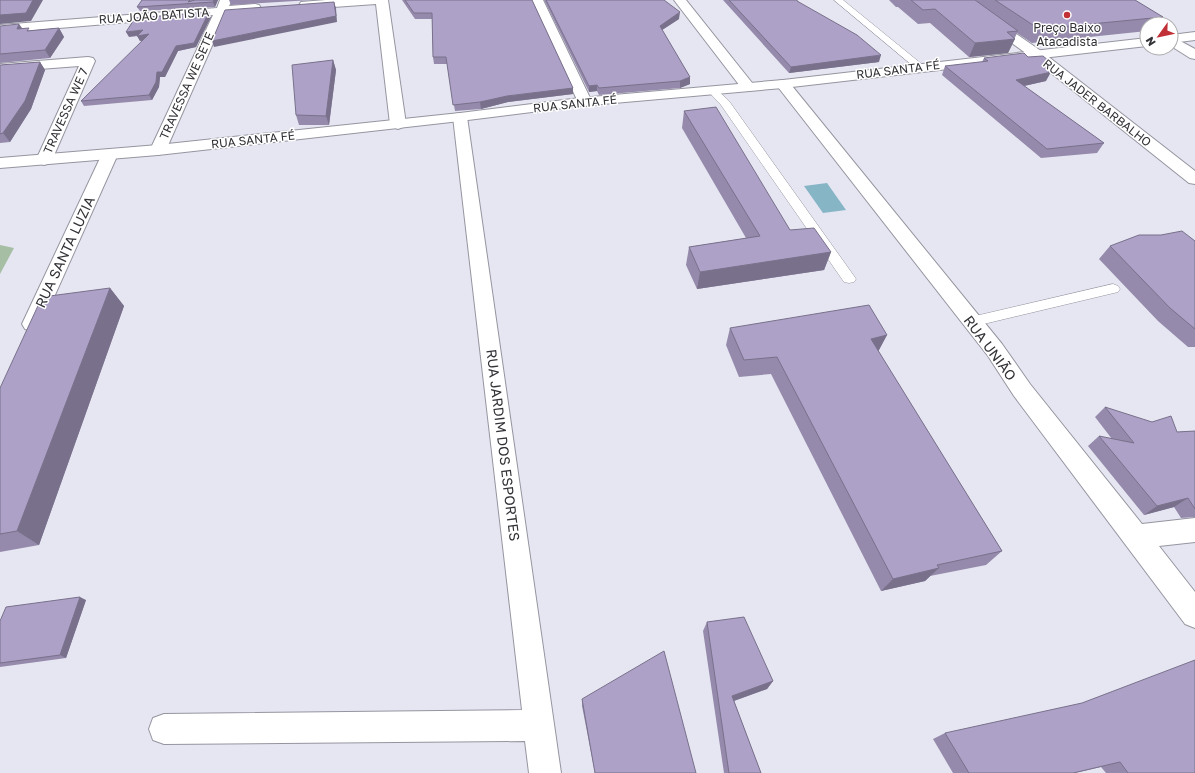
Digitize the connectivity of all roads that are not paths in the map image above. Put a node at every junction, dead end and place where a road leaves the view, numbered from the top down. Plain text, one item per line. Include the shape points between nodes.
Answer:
1 (381, 0) edge
2 (537, 0) edge
3 (680, 0) edge
4 (838, 0) edge
5 (959, 0) edge
6 (224, 5) edge
7 (292, 6) edge
8 (268, 7) edge
9 (0, 29) edge
10 (1195, 36) edge
11 (1179, 39) edge
12 (1139, 43) edge
13 (1179, 45) edge
14 (1036, 54) junction
15 (1195, 55) edge
16 (0, 68) edge
17 (921, 68) junction
18 (783, 84) junction
19 (748, 87) junction
20 (712, 90) junction
21 (586, 102) junction
22 (460, 117) junction
23 (398, 124) junction
24 (158, 150) junction
25 (110, 154) junction
26 (44, 160) junction
27 (1, 162) edge
28 (1195, 179) edge
29 (849, 279) dead end
30 (1113, 288) dead end
31 (971, 322) junction
32 (23, 343) edge
33 (1195, 530) edge
34 (1137, 537) junction
35 (1195, 614) edge
36 (539, 725) junction
37 (164, 729) dead end
38 (545, 773) edge

1 - 7 street
1 - 23 street
2 - 21 street
3 - 19 street
4 - 17 lane
5 - 14 street, RUA JADER BARBALHO
6 - 8 street, RUA JOÃO BATISTA
6 - 9 street, RUA JOÃO BATISTA
6 - 24 street, TRAVESSA WE SETE
10 - 11 street
12 - 14 street, RUA SANTA FÉ
13 - 15 street
14 - 17 street, RUA SANTA FÉ
14 - 28 street, RUA JADER BARBALHO
16 - 26 street, TRAVESSA WE 7 via 88,62
17 - 18 street, RUA SANTA FÉ
18 - 19 street, RUA SANTA FÉ
18 - 31 street, RUA UNIÃO
19 - 20 street, RUA SANTA FÉ
20 - 21 street, RUA SANTA FÉ
20 - 29 lane via 725,103
21 - 22 street, RUA SANTA FÉ
22 - 23 street, RUA SANTA FÉ
22 - 36 street, RUA JARDIM DOS ESPORTES
23 - 24 street, RUA SANTA FÉ
24 - 25 street, RUA SANTA FÉ
25 - 26 street, RUA SANTA FÉ
25 - 32 street, RUA SANTA LUZIA
26 - 27 street, RUA SANTA FÉ
30 - 31 lane
31 - 34 street, RUA UNIÃO
33 - 34 street
34 - 35 street, RUA UNIÃO
36 - 37 street
36 - 38 street, RUA JARDIM DOS ESPORTES

